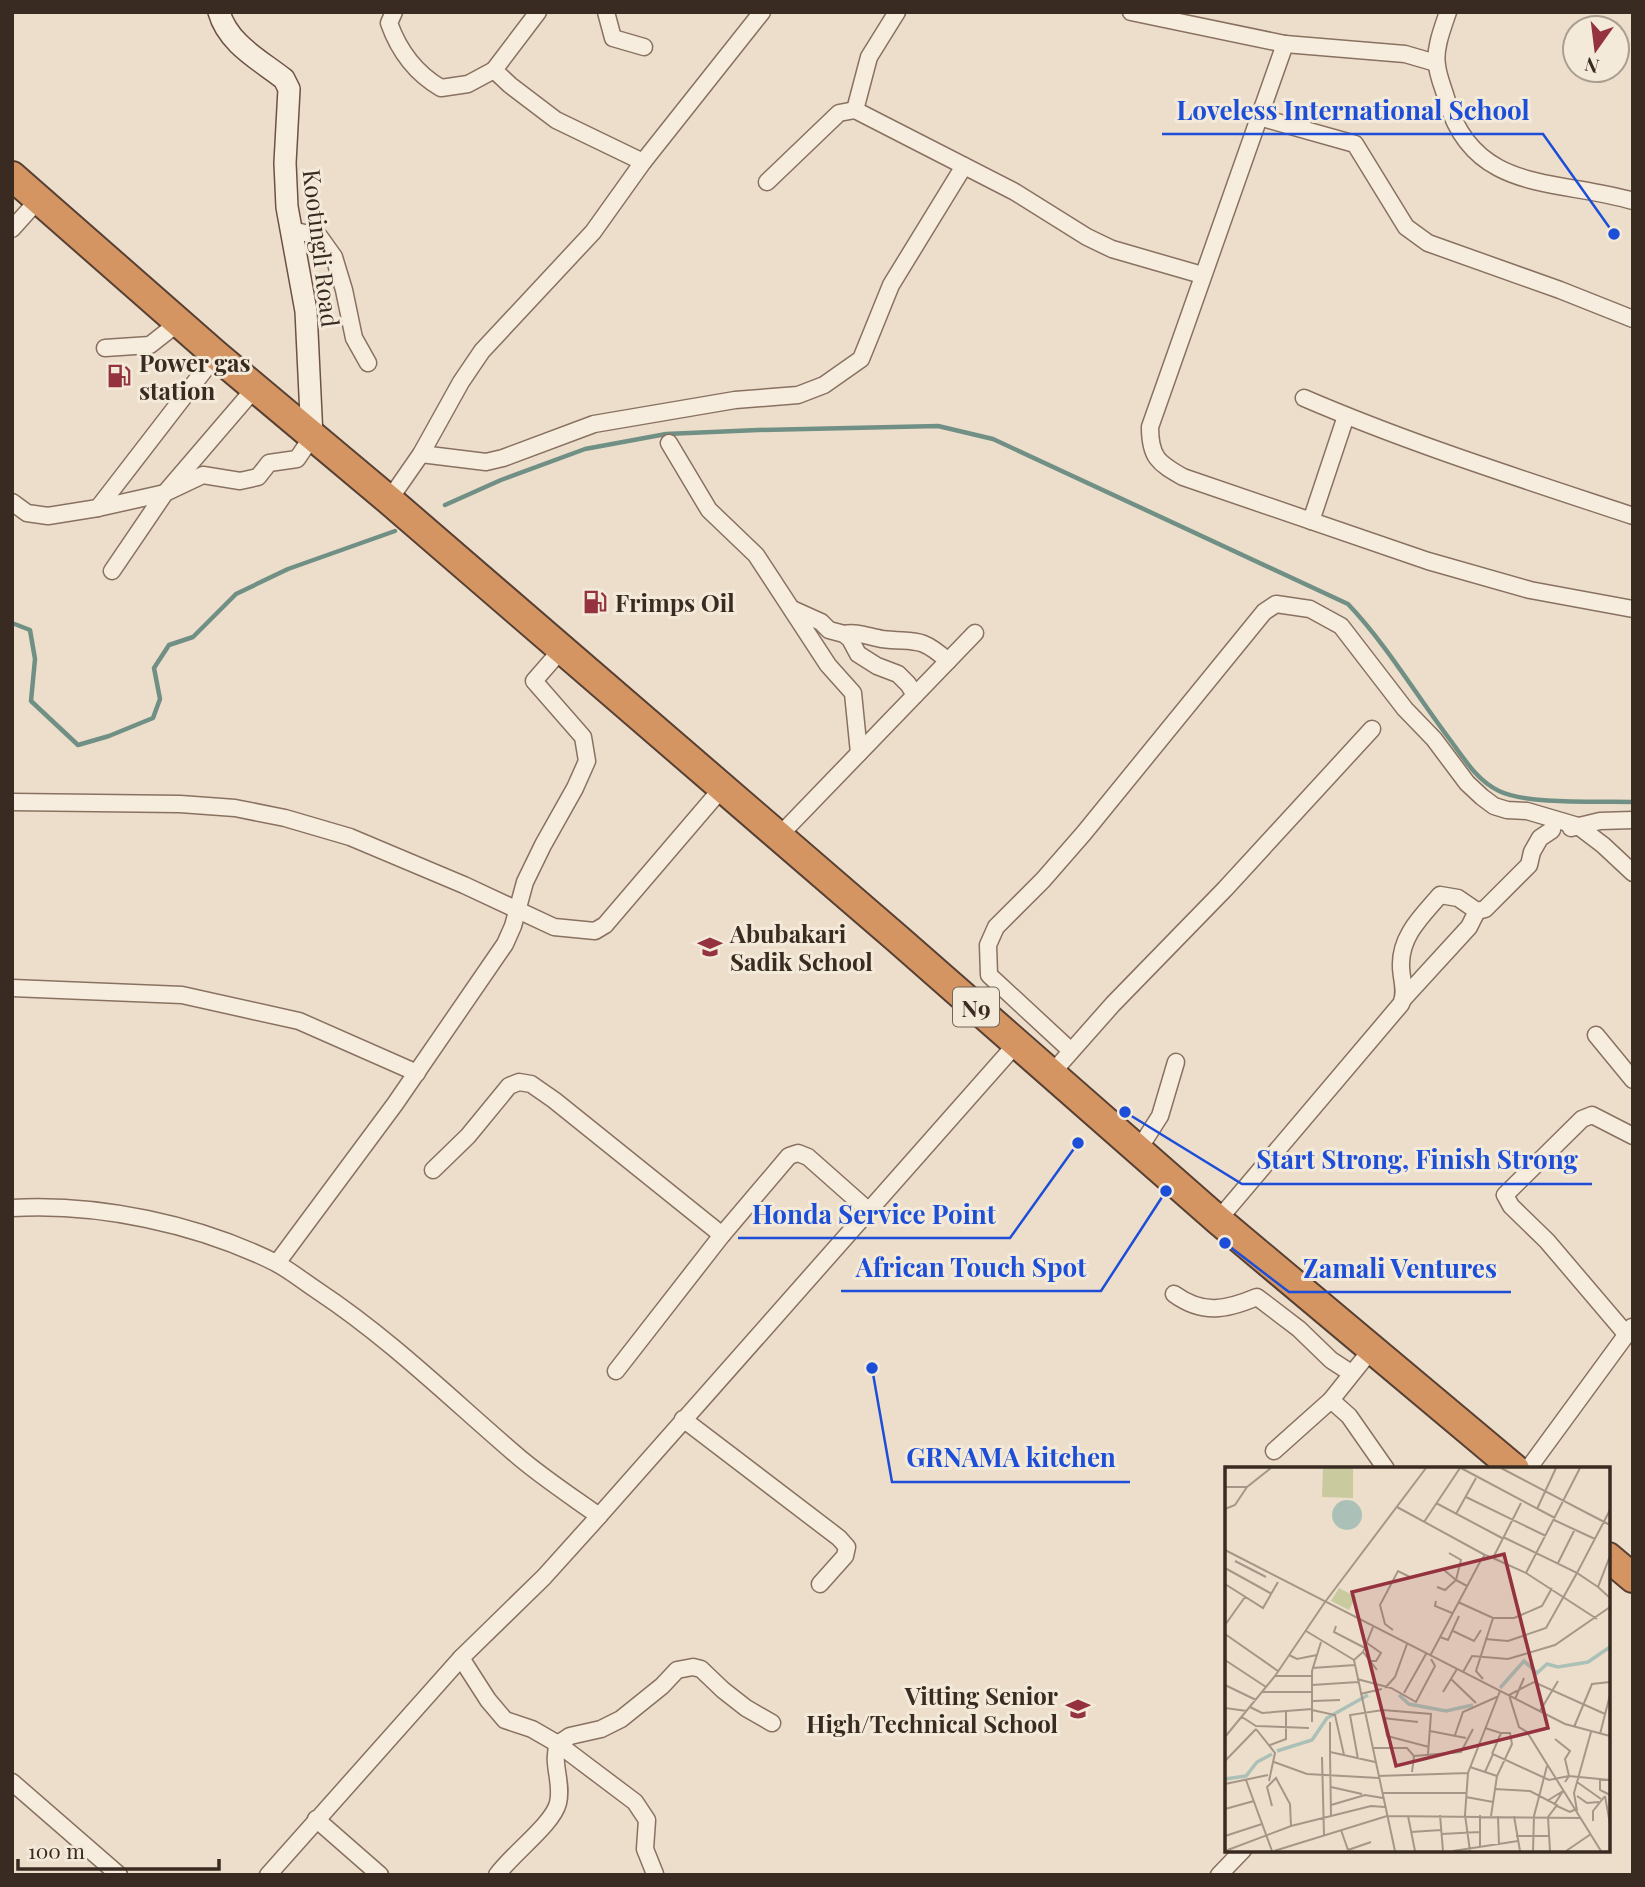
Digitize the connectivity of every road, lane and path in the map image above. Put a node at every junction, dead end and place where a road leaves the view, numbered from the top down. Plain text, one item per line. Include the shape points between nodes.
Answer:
1 (219, 12) edge
2 (394, 12) edge
3 (538, 12) edge
4 (606, 12) edge
5 (762, 12) edge
6 (897, 12) edge
7 (1131, 12) edge
8 (1448, 12) edge
9 (1285, 44) junction
10 (644, 47) dead end
11 (1436, 63) junction
12 (495, 70) junction
13 (855, 110) junction
14 (1259, 117) junction
15 (643, 162) junction
16 (964, 166) junction
17 (12, 176) edge
18 (766, 181) dead end
19 (39, 199) junction
20 (1633, 201) edge
21 (12, 229) edge
22 (291, 230) junction
23 (1202, 275) junction
24 (1633, 319) edge
25 (178, 323) junction
26 (105, 348) dead end
27 (216, 355) junction
28 (368, 363) dead end
29 (255, 388) junction
30 (1304, 398) dead end
31 (1346, 416) junction
32 (312, 437) junction
33 (669, 443) dead end
34 (421, 454) junction
35 (164, 493) junction
36 (12, 502) edge
37 (397, 507) junction
38 (99, 508) junction
39 (1633, 516) edge
40 (1311, 521) junction
41 (113, 571) dead end
42 (792, 609) junction
43 (1633, 609) edge
44 (975, 633) dead end
45 (844, 634) junction
46 (561, 650) junction
47 (948, 661) junction
48 (915, 695) junction
49 (1372, 729) dead end
50 (859, 753) junction
51 (723, 788) junction
52 (12, 802) edge
53 (1527, 811) junction
54 (1633, 820) edge
55 (1578, 826) junction
56 (1552, 830) junction
57 (779, 836) junction
58 (1631, 869) edge
59 (516, 909) junction
60 (1477, 911) junction
61 (12, 988) edge
62 (1404, 998) junction
63 (1596, 1035) dead end
64 (1017, 1043) junction
65 (1070, 1051) junction
66 (1176, 1062) dead end
67 (417, 1073) junction
68 (1052, 1073) junction
69 (1633, 1080) edge
70 (1633, 1136) edge
71 (1139, 1149) junction
72 (433, 1170) dead end
73 (12, 1208) edge
74 (869, 1211) junction
75 (1218, 1220) junction
76 (722, 1235) junction
77 (276, 1263) junction
78 (1174, 1294) dead end
79 (1630, 1331) edge
80 (1371, 1350) junction
81 (616, 1371) dead end
82 (1351, 1373) junction
83 (1331, 1400) junction
84 (683, 1419) junction
85 (1274, 1451) dead end
86 (1385, 1467) edge
87 (1513, 1467) edge
88 (1529, 1467) edge
89 (599, 1516) junction
90 (1610, 1538) edge
91 (1633, 1555) edge
92 (1610, 1559) edge
93 (1633, 1578) edge
94 (820, 1584) dead end
95 (461, 1658) junction
96 (772, 1723) dead end
97 (558, 1744) junction
98 (12, 1782) edge
99 (316, 1819) junction
100 (1241, 1852) edge
101 (655, 1874) edge
102 (119, 1875) edge
103 (268, 1875) edge
104 (380, 1875) edge
105 (498, 1875) edge
106 (1219, 1875) edge

1 - 22 street, Kootingli Road via 234,40 284,79 289,89 285,163
2 - 12 street via 389,23 397,46 423,77 441,89 468,84
3 - 12 street
4 - 10 street via 613,38
5 - 15 street
6 - 13 street via 869,57
7 - 9 street
8 - 11 street
9 - 11 street via 1405,54
9 - 14 street
11 - 20 street via 1450,112 1465,140 1485,161 1511,175
12 - 15 street via 555,120
13 - 16 street
13 - 18 street via 839,113
14 - 23 street
14 - 24 street via 1355,144 1406,227 1428,243
15 - 34 street via 580,248 482,351
16 - 23 street via 1112,249
16 - 34 street via 891,285 861,359 824,385 798,395 735,400 594,424 486,461
17 - 19 highway, N9
19 - 21 street
19 - 25 highway, N9
22 - 28 street via 318,236 334,257 354,338
22 - 32 street, Kootingli Road via 306,311
23 - 40 street via 1150,428 1150,447 1161,465 1183,477
25 - 26 street via 150,345
25 - 27 highway, N9
27 - 29 highway, N9
27 - 38 street
29 - 32 highway, N9
29 - 35 street
30 - 31 street
31 - 39 street
31 - 40 street
32 - 35 street via 297,459 270,463 258,477 240,481 203,475
32 - 37 highway, N9
33 - 42 street via 709,510 756,555
34 - 37 street
35 - 38 street
35 - 41 street
36 - 38 street via 27,513 48,516
37 - 46 highway, N9
40 - 43 street via 1530,590
42 - 45 street
42 - 50 street via 853,694
44 - 47 street
45 - 47 street via 913,639 934,648
45 - 48 street via 858,654 898,674
46 - 51 highway, N9
46 - 59 street via 534,681 583,737 587,761 542,845
47 - 48 street
48 - 50 street
49 - 65 street
50 - 57 street
51 - 57 highway, N9
51 - 59 street via 595,931 554,926
52 - 59 street via 180,804 285,818 350,837
53 - 55 street
53 - 56 street via 1541,827
53 - 65 street via 1494,806 1467,783 1341,626 1310,609 1276,604 1264,612 1084,833 996,927 988,945 989,975
54 - 55 street
55 - 56 street
55 - 58 street
56 - 60 street via 1540,838 1528,865 1485,909
57 - 64 highway, N9
59 - 67 street via 505,944
60 - 62 street via 1469,927
60 - 62 street via 1458,898 1440,895 1412,928 1401,953
61 - 67 street via 182,995 299,1021
62 - 75 street
63 - 69 street
64 - 68 highway, N9
64 - 74 street
65 - 68 street
66 - 71 street via 1160,1116
67 - 77 street
68 - 71 highway, N9
70 - 79 street via 1592,1115 1582,1119 1505,1195
71 - 75 highway, N9
72 - 76 street via 509,1086 531,1084
73 - 77 street via 63,1206 109,1212 202,1234
74 - 76 street via 798,1153 789,1156
74 - 84 street
75 - 80 highway, N9
76 - 81 street
77 - 89 street via 395,1348 517,1456
78 - 82 street via 1204,1308 1236,1306 1257,1297
79 - 88 street
80 - 82 street
80 - 87 highway, N9
82 - 83 street
83 - 85 street
83 - 86 street via 1356,1424
84 - 89 street
84 - 94 street via 847,1547 845,1556
89 - 95 street
90 - 91 highway
92 - 93 highway
95 - 97 street via 505,1720
95 - 99 street
96 - 97 street via 693,1667 677,1670 621,1718
97 - 101 street via 635,1802 647,1820 645,1849
97 - 105 street via 554,1756 560,1782 554,1816
98 - 102 street
99 - 103 street
99 - 104 street
100 - 106 street

